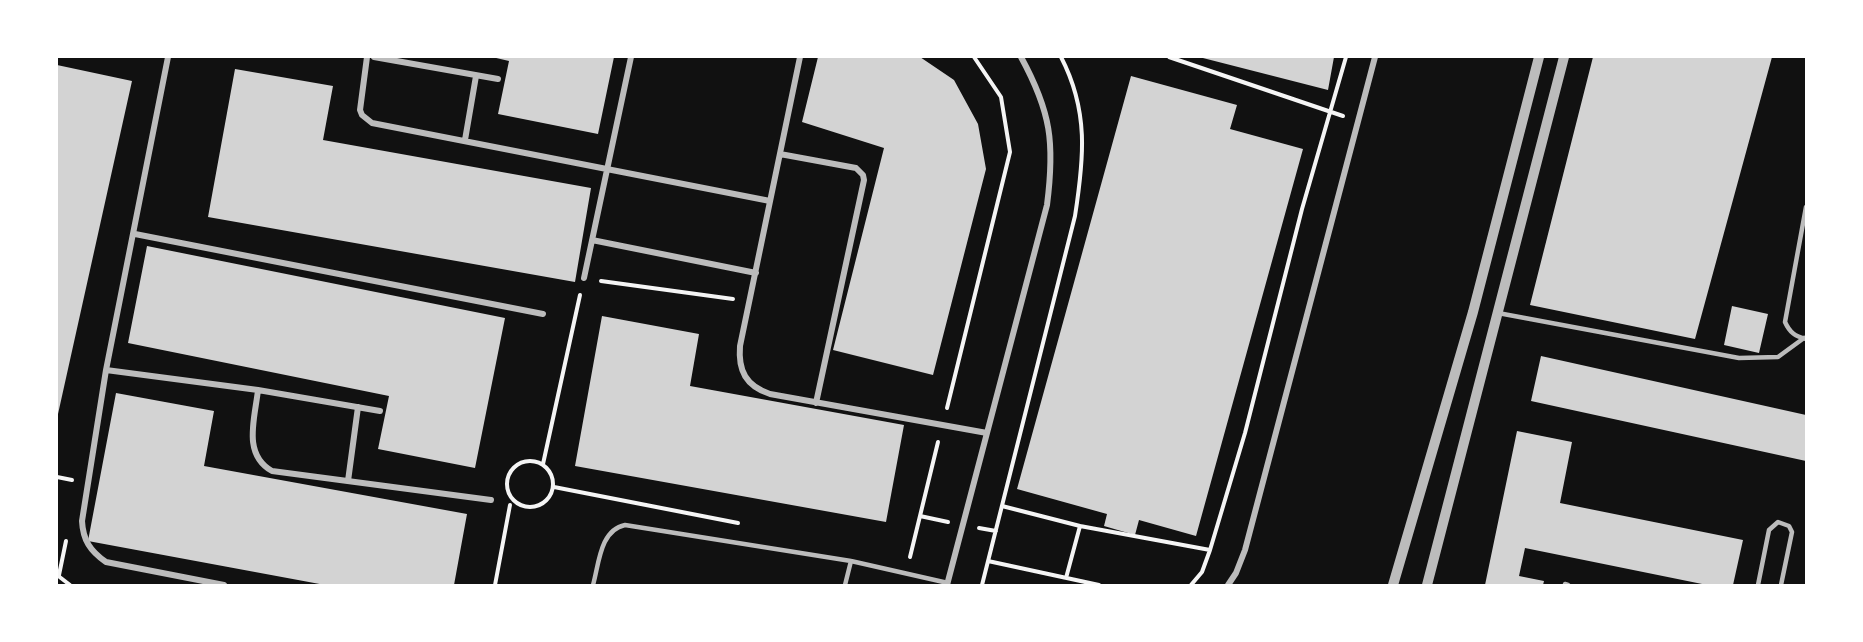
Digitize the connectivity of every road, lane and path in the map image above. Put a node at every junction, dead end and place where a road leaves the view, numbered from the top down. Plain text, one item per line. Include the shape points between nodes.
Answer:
1 (168, 57) edge
2 (367, 57) edge
3 (374, 57) edge
4 (631, 57) edge
5 (800, 57) edge
6 (974, 57) edge
7 (1021, 57) edge
8 (1061, 57) edge
9 (1169, 57) edge
10 (1346, 57) edge
11 (1375, 57) edge
12 (1539, 57) edge
13 (1564, 58) edge
14 (476, 76) junction
15 (498, 79) dead end
16 (1330, 112) junction
17 (1358, 121) junction
18 (465, 140) junction
19 (780, 154) junction
20 (607, 168) junction
21 (770, 201) junction
22 (1806, 207) edge
23 (135, 234) junction
24 (592, 240) junction
25 (756, 273) junction
26 (584, 278) junction
27 (750, 302) junction
28 (1498, 313) junction
29 (543, 314) dead end
30 (1805, 339) edge
31 (106, 370) junction
32 (258, 390) junction
33 (816, 403) junction
34 (358, 407) junction
35 (381, 411) dead end
36 (942, 426) junction
37 (987, 433) junction
38 (543, 464) junction
39 (57, 477) edge
40 (348, 481) junction
41 (78, 482) dead end
42 (554, 487) junction
43 (511, 498) junction
44 (491, 500) dead end
45 (1002, 506) junction
46 (749, 525) dead end
47 (1080, 526) junction
48 (1209, 550) junction
49 (898, 555) dead end
50 (851, 561) junction
51 (988, 561) junction
52 (57, 575) edge
53 (1066, 578) junction
54 (948, 584) edge
55 (70, 585) edge
56 (224, 585) edge
57 (495, 585) edge
58 (594, 585) edge
59 (845, 585) edge
60 (982, 585) edge
61 (1099, 585) edge
62 (1191, 585) edge
63 (1228, 585) edge
64 (1393, 585) edge
65 (1427, 585) edge
66 (1758, 585) edge
67 (1781, 585) edge

1 - 23 street
2 - 18 street via 360,103 366,120
3 - 14 street
4 - 20 street
5 - 19 street
6 - 36 path via 1001,97 1010,152
7 - 37 street via 1039,89 1050,127 1052,166 1047,205
8 - 45 path via 1080,109 1084,144 1080,180 1075,216
9 - 16 path
10 - 16 path
11 - 17 street
12 - 64 street via 1473,312
13 - 28 street
14 - 15 street
14 - 18 street
16 - 17 path
16 - 48 path via 1245,433
17 - 63 street via 1245,550
18 - 20 street
19 - 21 street
19 - 33 street via 856,168 864,180
20 - 21 street
20 - 24 street
21 - 25 street
22 - 30 lane via 1785,322 1788,331
23 - 29 street
23 - 31 street
24 - 25 street
24 - 26 street
25 - 27 street
26 - 27 path
26 - 38 path
27 - 33 street via 740,346 739,362 744,377 755,389
28 - 30 lane via 1739,358 1778,357
28 - 65 street
31 - 32 street
31 - 56 street via 82,521 87,545 106,562
32 - 34 street
32 - 40 street via 252,443 264,466 280,473
33 - 36 street
34 - 35 street
34 - 40 street
36 - 37 street
36 - 49 path via 910,557
37 - 54 street
38 - 42 path
38 - 43 path via 527,461 513,468 506,483
39 - 41 path
40 - 44 street
42 - 43 path via 551,496 536,507 518,504
42 - 46 path
43 - 57 path
45 - 47 path
45 - 51 path
47 - 48 path
47 - 53 path
48 - 62 path via 1202,572
50 - 54 lane
50 - 58 lane via 625,525 611,530 605,539
50 - 59 lane
51 - 53 path
51 - 60 path
52 - 55 path
53 - 61 path
66 - 67 lane via 1769,530 1778,522 1789,526 1792,532

